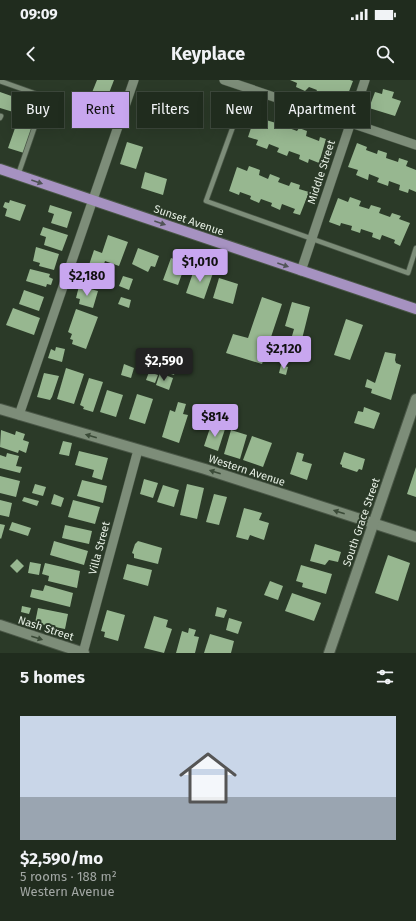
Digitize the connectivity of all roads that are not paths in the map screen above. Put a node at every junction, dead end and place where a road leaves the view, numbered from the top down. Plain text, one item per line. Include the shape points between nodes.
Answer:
1 (134, 80) edge
2 (224, 80) edge
3 (364, 80) edge
4 (0, 81) edge
5 (247, 88) junction
6 (360, 92) edge
7 (275, 98) edge
8 (348, 128) edge
9 (365, 128) edge
10 (416, 145) edge
11 (0, 169) edge
12 (18, 175) junction
13 (92, 200) junction
14 (312, 239) junction
15 (416, 248) edge
16 (301, 271) junction
17 (416, 309) edge
18 (416, 400) edge
19 (0, 409) edge
20 (19, 415) junction
21 (138, 450) junction
22 (374, 523) junction
23 (416, 538) edge
24 (0, 625) edge
25 (83, 653) edge
26 (329, 653) edge

1 - 13 street
2 - 5 street
3 - 6 street, Middle Street
4 - 12 lane via 45,97
5 - 7 street
5 - 14 lane via 206,201
8 - 14 street, Middle Street
9 - 10 street
11 - 12 main road, Sunset Avenue
12 -> 13 main road, Sunset Avenue
13 -> 16 main road, Sunset Avenue
13 - 20 street
14 - 15 lane via 408,273
14 - 16 street, Middle Street
16 - 17 main road, Sunset Avenue
18 - 22 street, South Grace Street
19 - 20 street, Western Avenue
21 -> 20 street, Western Avenue
22 -> 21 street, Western Avenue
21 - 25 street, Villa Street
22 - 23 street, Western Avenue
22 - 26 street, South Grace Street
24 -> 25 street, Nash Street

